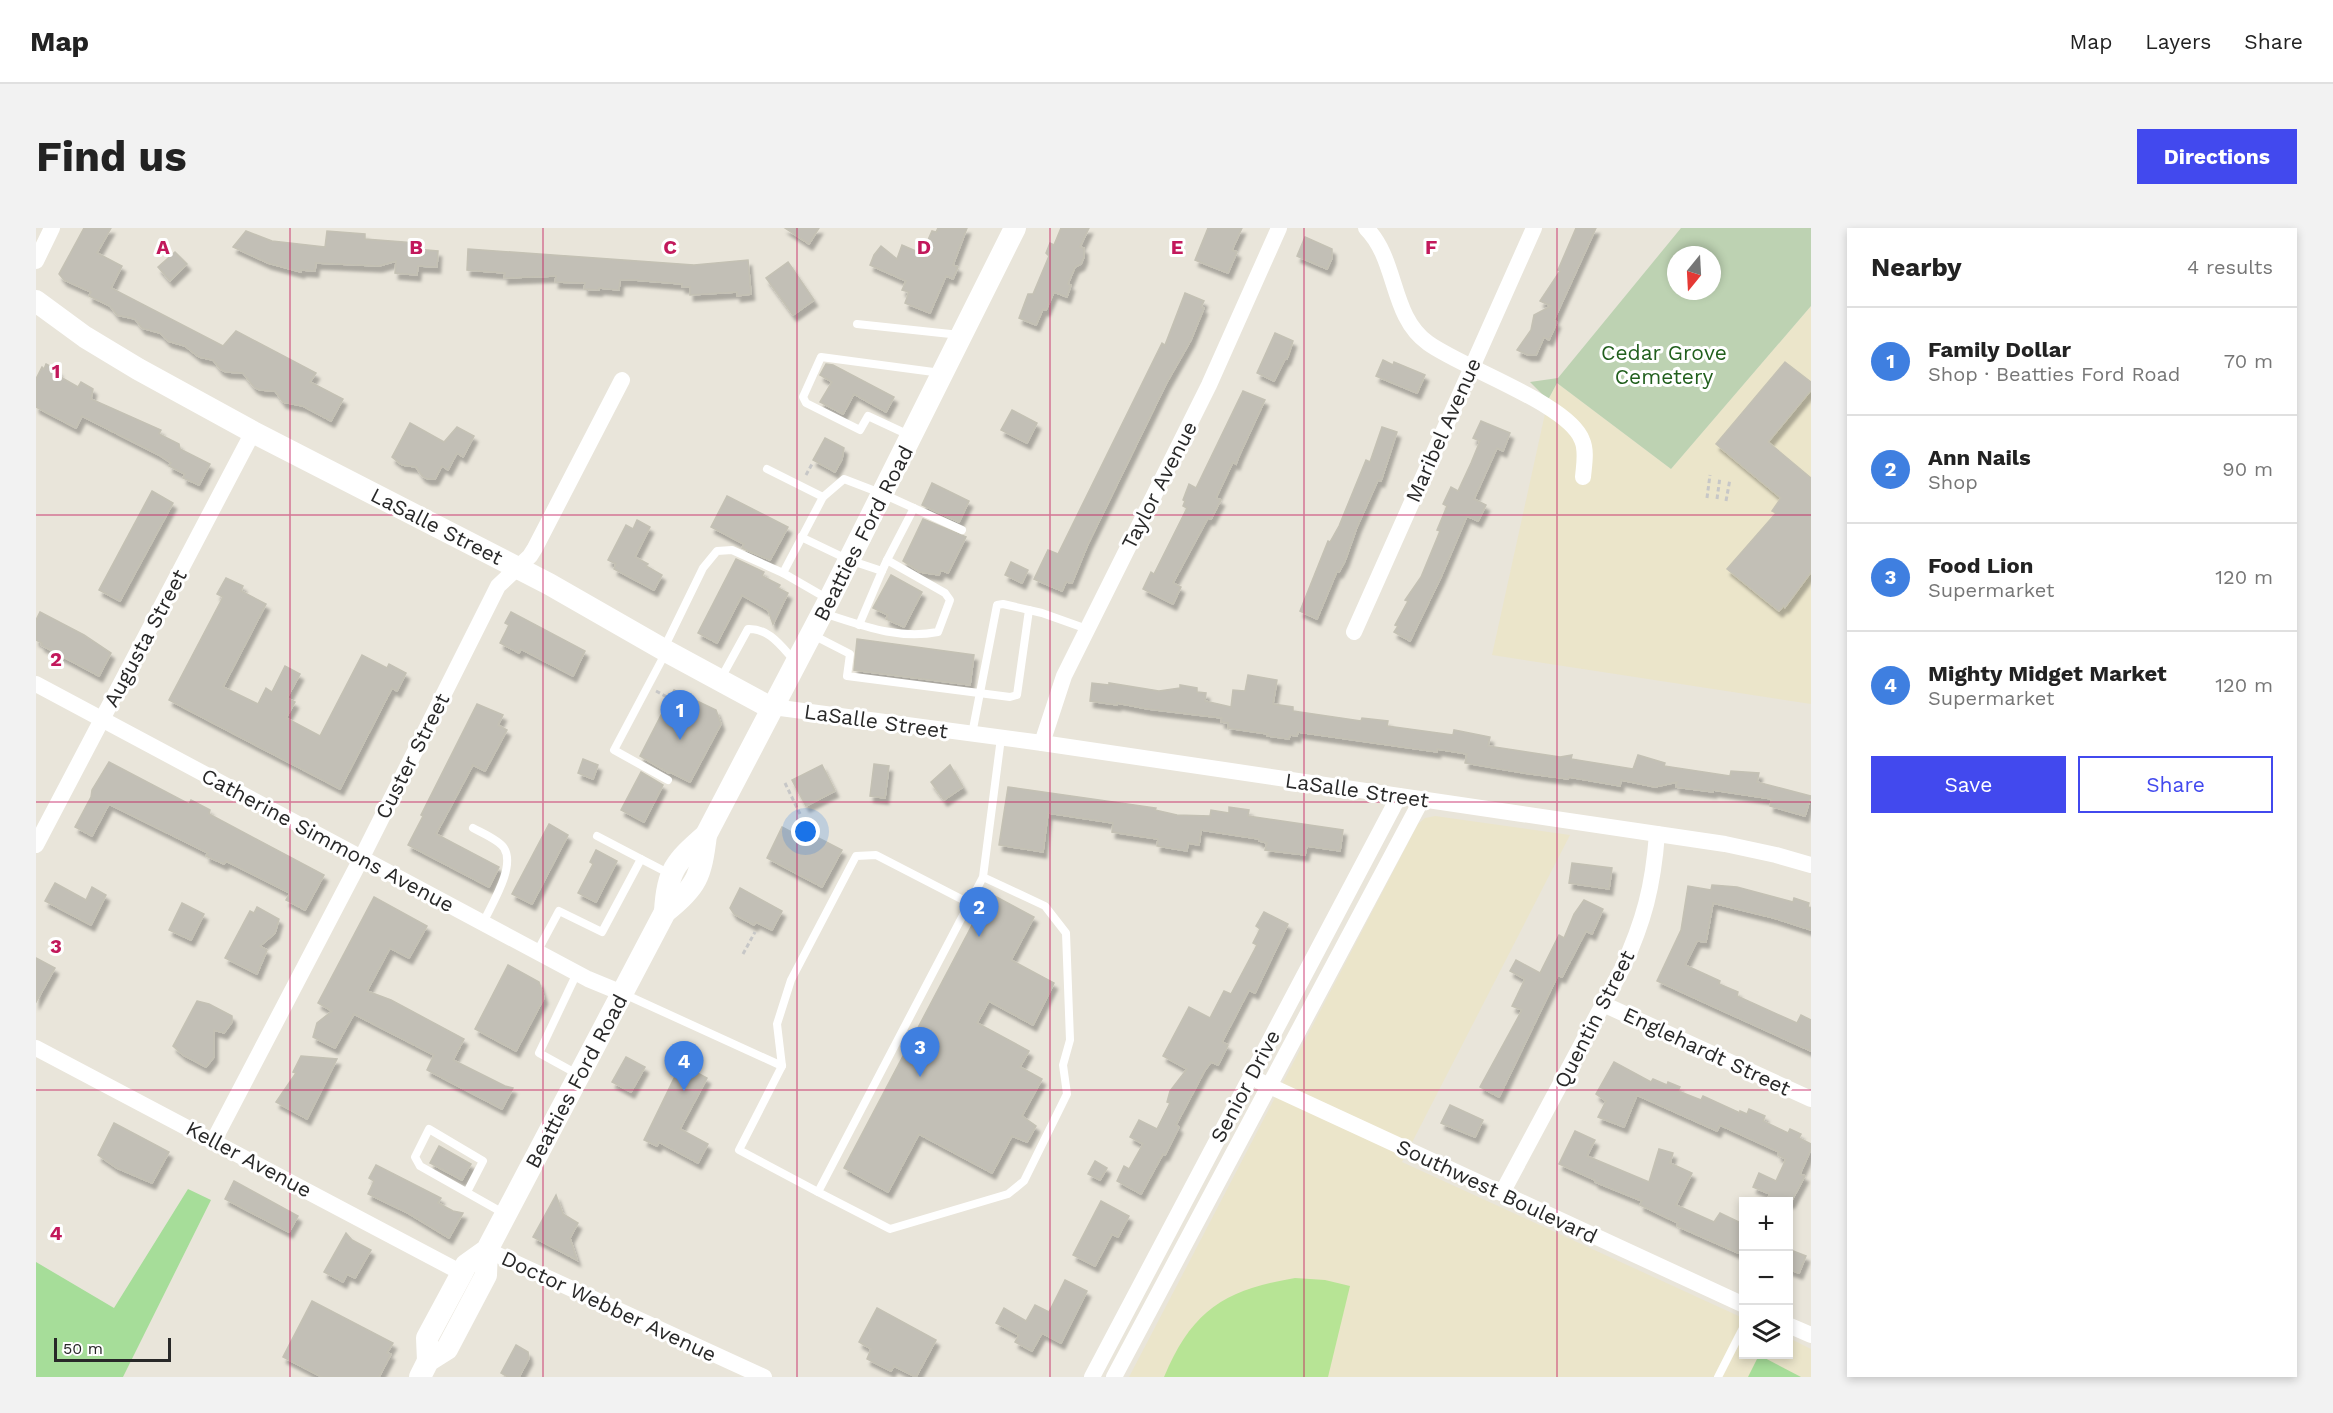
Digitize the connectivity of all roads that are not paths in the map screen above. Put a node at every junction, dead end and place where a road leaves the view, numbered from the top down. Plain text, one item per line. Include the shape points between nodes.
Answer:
1 (52, 228) edge
2 (1015, 228) edge
3 (1279, 228) edge
4 (1366, 228) edge
5 (1534, 228) edge
6 (36, 261) edge
7 (36, 301) edge
8 (857, 324) dead end
9 (963, 336) junction
10 (1471, 368) junction
11 (944, 374) junction
12 (622, 380) dead end
13 (253, 432) junction
14 (912, 437) junction
15 (767, 469) dead end
16 (1583, 477) dead end
17 (883, 494) junction
18 (823, 497) junction
19 (914, 508) junction
20 (962, 530) dead end
21 (801, 537) junction
22 (849, 560) junction
23 (887, 560) junction
24 (517, 568) junction
25 (882, 571) junction
26 (783, 573) junction
27 (826, 606) junction
28 (1029, 610) junction
29 (859, 624) junction
30 (1087, 629) junction
31 (1354, 632) dead end
32 (811, 634) junction
33 (664, 651) junction
34 (797, 662) junction
35 (719, 680) junction
36 (36, 684) edge
37 (980, 693) junction
38 (773, 707) junction
39 (102, 719) junction
40 (972, 734) junction
41 (1001, 738) junction
42 (1042, 744) junction
43 (668, 780) dead end
44 (1399, 796) junction
45 (1422, 799) junction
46 (473, 828) dead end
47 (1657, 834) junction
48 (706, 835) junction
49 (597, 836) dead end
50 (36, 845) edge
51 (361, 859) junction
52 (641, 859) junction
53 (1811, 865) edge
54 (672, 875) junction
55 (984, 877) junction
56 (969, 903) junction
57 (665, 912) junction
58 (483, 923) junction
59 (537, 952) junction
60 (577, 973) junction
61 (622, 993) junction
62 (1603, 1004) junction
63 (36, 1048) edge
64 (782, 1066) junction
65 (579, 1075) junction
66 (1250, 1077) junction
67 (1269, 1086) junction
68 (1811, 1099) edge
69 (214, 1140) junction
70 (1198, 1174) junction
71 (1216, 1184) junction
72 (467, 1192) junction
73 (818, 1192) junction
74 (1502, 1193) junction
75 (506, 1214) junction
76 (487, 1250) junction
77 (462, 1273) junction
78 (1739, 1303) edge
79 (1793, 1327) edge
80 (1739, 1334) edge
81 (1811, 1335) edge
82 (424, 1369) edge
83 (764, 1377) edge
84 (1092, 1377) edge
85 (1114, 1377) edge
86 (1718, 1377) edge

1 - 6 street
2 - 9 main road, Beatties Ford Road
3 - 30 street, Taylor Avenue via 1209,385
4 - 10 street via 1384,252 1412,327 1440,352
5 - 10 street, Maribel Avenue
7 - 13 main road, LaSalle Street via 138,369
8 - 9 lane
9 - 11 main road, Beatties Ford Road
10 - 16 street via 1533,398 1575,430 1583,443
10 - 31 street, Maribel Avenue
11 - 14 main road, Beatties Ford Road
11 - 14 lane via 821,357 802,397 806,404 860,430 868,416
12 - 24 street, Custer Street via 535,548
13 - 24 main road, LaSalle Street
13 - 39 street, Augusta Street
14 - 17 main road, Beatties Ford Road
15 - 18 lane
17 - 18 lane via 844,479
17 - 19 lane
17 - 22 main road, Beatties Ford Road
18 - 21 lane
19 - 20 lane
19 - 23 lane
21 - 22 lane
21 - 26 lane
22 - 25 lane
22 - 27 main road, Beatties Ford Road
23 - 25 lane
23 - 29 lane via 945,593 950,600 938,632 903,635
24 - 33 main road, LaSalle Street
24 - 51 street, Custer Street via 498,586
25 - 29 lane
26 - 27 lane
26 - 33 lane via 732,550 717,551 703,568
27 - 29 lane
27 - 32 main road, Beatties Ford Road
28 - 30 lane
28 - 37 lane via 997,605
28 - 37 lane via 1017,695 1010,698
30 - 42 street, Taylor Avenue via 1064,676
32 - 34 main road, Beatties Ford Road
32 - 37 lane via 850,654 847,676
33 - 35 main road, LaSalle Street
33 - 43 lane via 614,750
34 - 35 lane via 770,635 748,629
34 - 38 main road, Beatties Ford Road
35 - 38 main road, LaSalle Street
36 - 39 street, Catherine Simmons Avenue
37 - 40 lane
38 - 40 street, LaSalle Street
38 - 48 main road, Beatties Ford Road
39 - 50 street, Augusta Street
39 - 51 street, Catherine Simmons Avenue
40 - 41 street, LaSalle Street
41 - 42 street, LaSalle Street
41 - 55 lane
42 - 44 street, LaSalle Street
44 - 45 street, LaSalle Street
44 - 66 street, Senior Drive
45 - 47 street, LaSalle Street
45 - 67 street, Senior Drive
46 - 58 lane via 504,847 508,859 506,875
47 - 53 street, LaSalle Street via 1725,844
47 - 62 street, Quentin Street via 1644,917
48 - 54 main road, Beatties Ford Road via 682,856
48 - 57 main road, Beatties Ford Road via 702,866 687,895
49 - 52 lane
51 - 58 street, Catherine Simmons Avenue
51 - 69 street, Custer Street
52 - 54 lane
52 - 59 lane via 602,932 559,911
54 - 57 main road, Beatties Ford Road via 667,884
55 - 56 lane
55 - 73 lane via 1045,906 1066,933 1070,1040 1063,1065 1067,1094 1024,1181 1008,1194 890,1229
56 - 64 lane via 876,855 856,856 791,980 777,1024
56 - 73 lane
57 - 61 main road, Beatties Ford Road
58 - 59 street, Catherine Simmons Avenue
59 - 60 street, Catherine Simmons Avenue
60 - 61 street, Catherine Simmons Avenue
60 - 65 lane via 539,1053
61 - 64 lane
61 - 65 main road, Beatties Ford Road
62 - 68 street, Englehardt Street
62 - 74 street, Quentin Street
63 - 69 street, Keller Avenue
64 - 73 lane via 739,1150
65 - 75 main road, Beatties Ford Road
66 - 67 street, Southwest Boulevard
66 - 70 street, Senior Drive
67 - 71 street, Senior Drive
67 - 74 street, Southwest Boulevard
69 - 77 street, Keller Avenue
70 - 71 lane
70 - 84 street, Senior Drive
71 - 85 street, Senior Drive
72 - 72 lane via 420,1166 415,1157 429,1129 483,1161
72 - 75 lane
74 - 78 street, Southwest Boulevard
75 - 76 main road, Beatties Ford Road
76 - 77 main road, Beatties Ford Road via 466,1264
76 - 82 main road, Beatties Ford Road via 486,1275 447,1349
76 - 83 street, Doctor Webber Avenue
77 - 82 main road, Beatties Ford Road via 427,1338
79 - 81 street
80 - 86 lane

